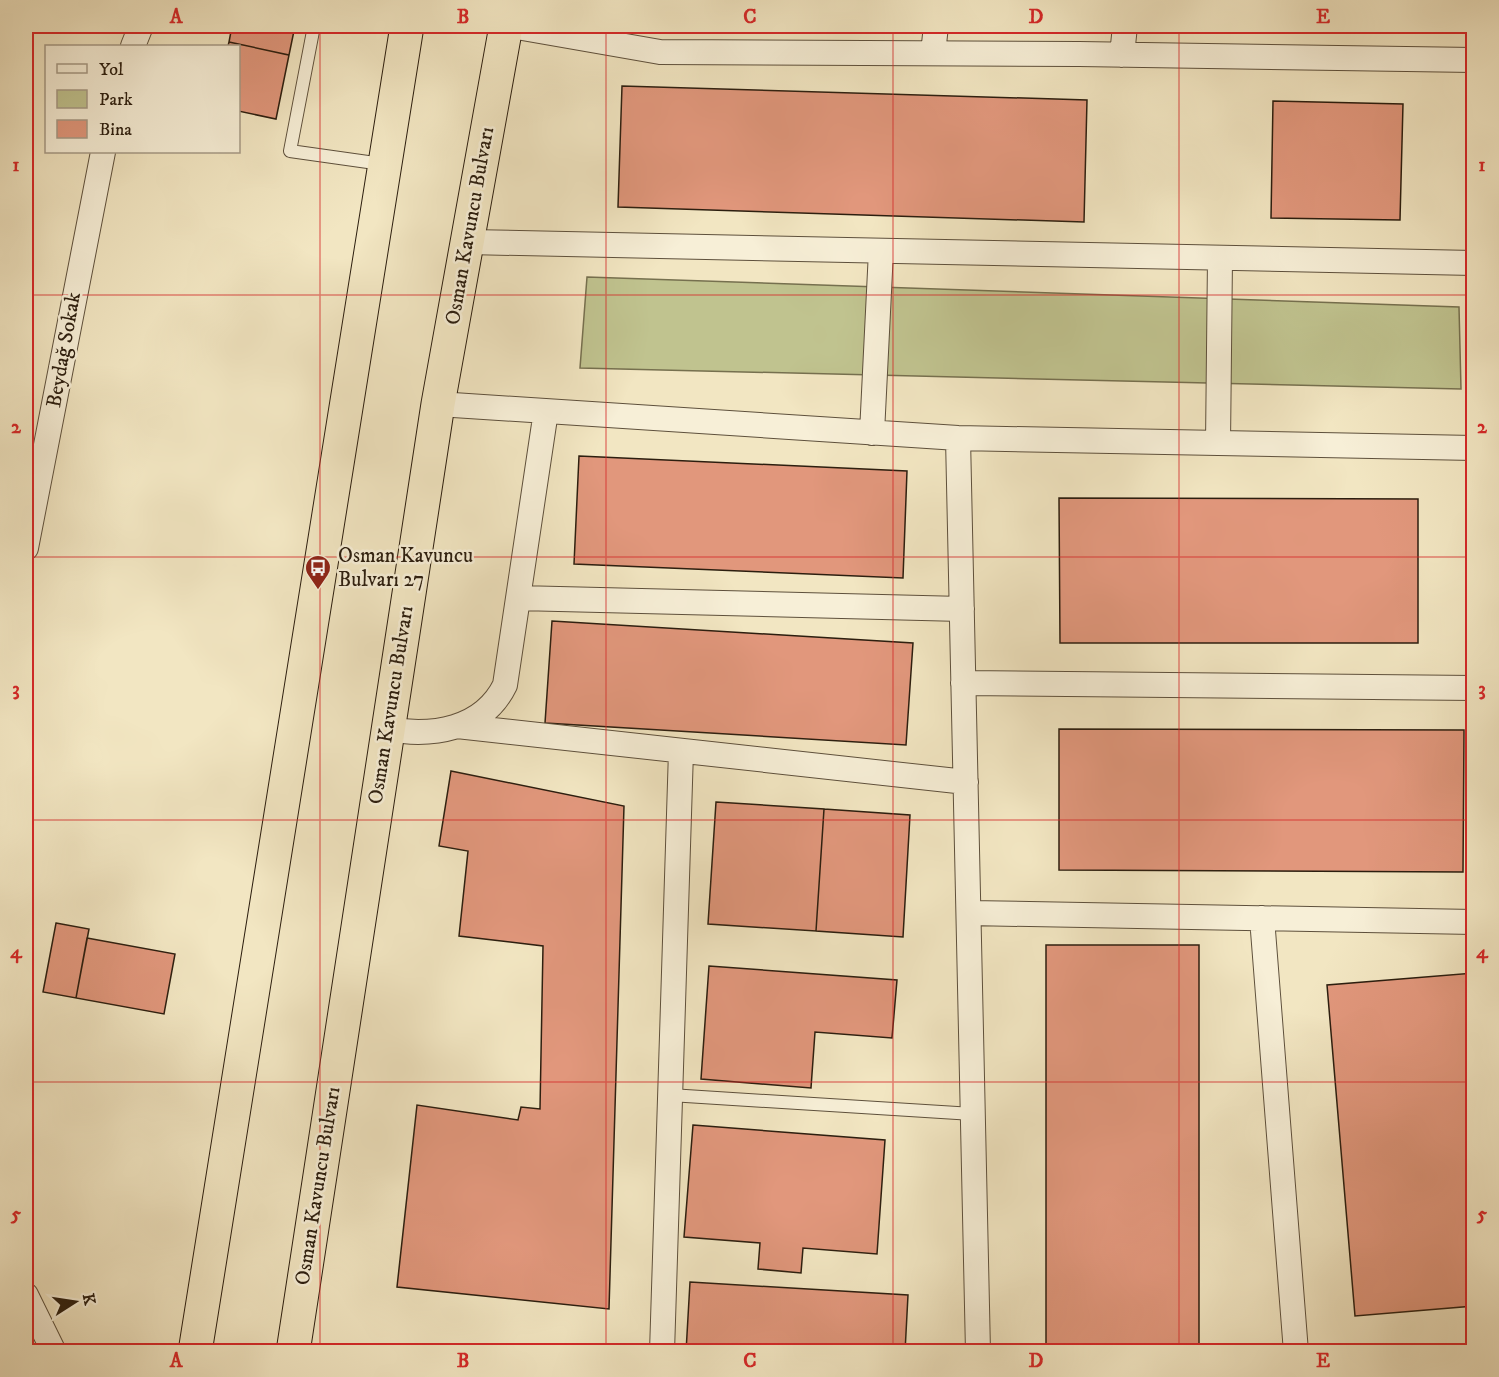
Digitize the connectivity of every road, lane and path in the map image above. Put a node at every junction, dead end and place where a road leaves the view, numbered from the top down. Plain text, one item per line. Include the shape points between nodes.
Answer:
1 (141, 26) edge
2 (314, 26) edge
3 (407, 26) edge
4 (506, 26) edge
5 (511, 26) edge
6 (936, 26) edge
7 (1125, 26) edge
8 (133, 45) edge
9 (933, 53) junction
10 (1122, 55) junction
11 (1473, 60) edge
12 (103, 153) edge
13 (385, 165) junction
14 (468, 242) junction
15 (880, 251) junction
16 (1220, 258) junction
17 (1473, 263) edge
18 (438, 404) junction
19 (546, 411) junction
20 (872, 433) junction
21 (958, 438) junction
22 (1218, 443) junction
23 (1473, 448) edge
24 (26, 548) edge
25 (518, 598) junction
26 (962, 609) junction
27 (963, 683) junction
28 (1473, 688) edge
29 (457, 726) junction
30 (387, 729) junction
31 (681, 751) junction
32 (966, 782) junction
33 (969, 913) junction
34 (1262, 918) junction
35 (1473, 922) edge
36 (670, 1095) junction
37 (973, 1114) junction
38 (26, 1295) edge
39 (54, 1352) edge
40 (195, 1352) edge
41 (293, 1352) edge
42 (662, 1352) edge
43 (978, 1352) edge
44 (1296, 1352) edge

1 - 8 street
2 - 13 lane via 290,151
3 - 13 highway
4 - 14 highway, Osman Kavuncu Bulvarı
5 - 9 street via 660,52
6 - 9 street
7 - 10 street
9 - 10 street
10 - 11 street
12 - 24 street, Beydağ Sokak
13 - 40 highway
14 - 15 street
14 - 18 highway, Osman Kavuncu Bulvarı
15 - 16 street
15 - 20 street
16 - 17 street
16 - 22 street
18 - 19 street
18 - 30 highway, Osman Kavuncu Bulvarı
19 - 20 street
19 - 25 street
20 - 21 street
21 - 22 street
21 - 26 street
22 - 23 street
25 - 26 street
25 - 29 street via 506,685 488,711
26 - 27 street
27 - 28 street
27 - 32 street
29 - 30 street via 423,733
29 - 31 street
30 - 41 highway, Osman Kavuncu Bulvarı
31 - 32 street
31 - 36 street
32 - 33 street
33 - 34 street
33 - 37 street
34 - 35 street
34 - 44 street
36 - 37 lane
36 - 42 street
37 - 43 street
38 - 39 street

